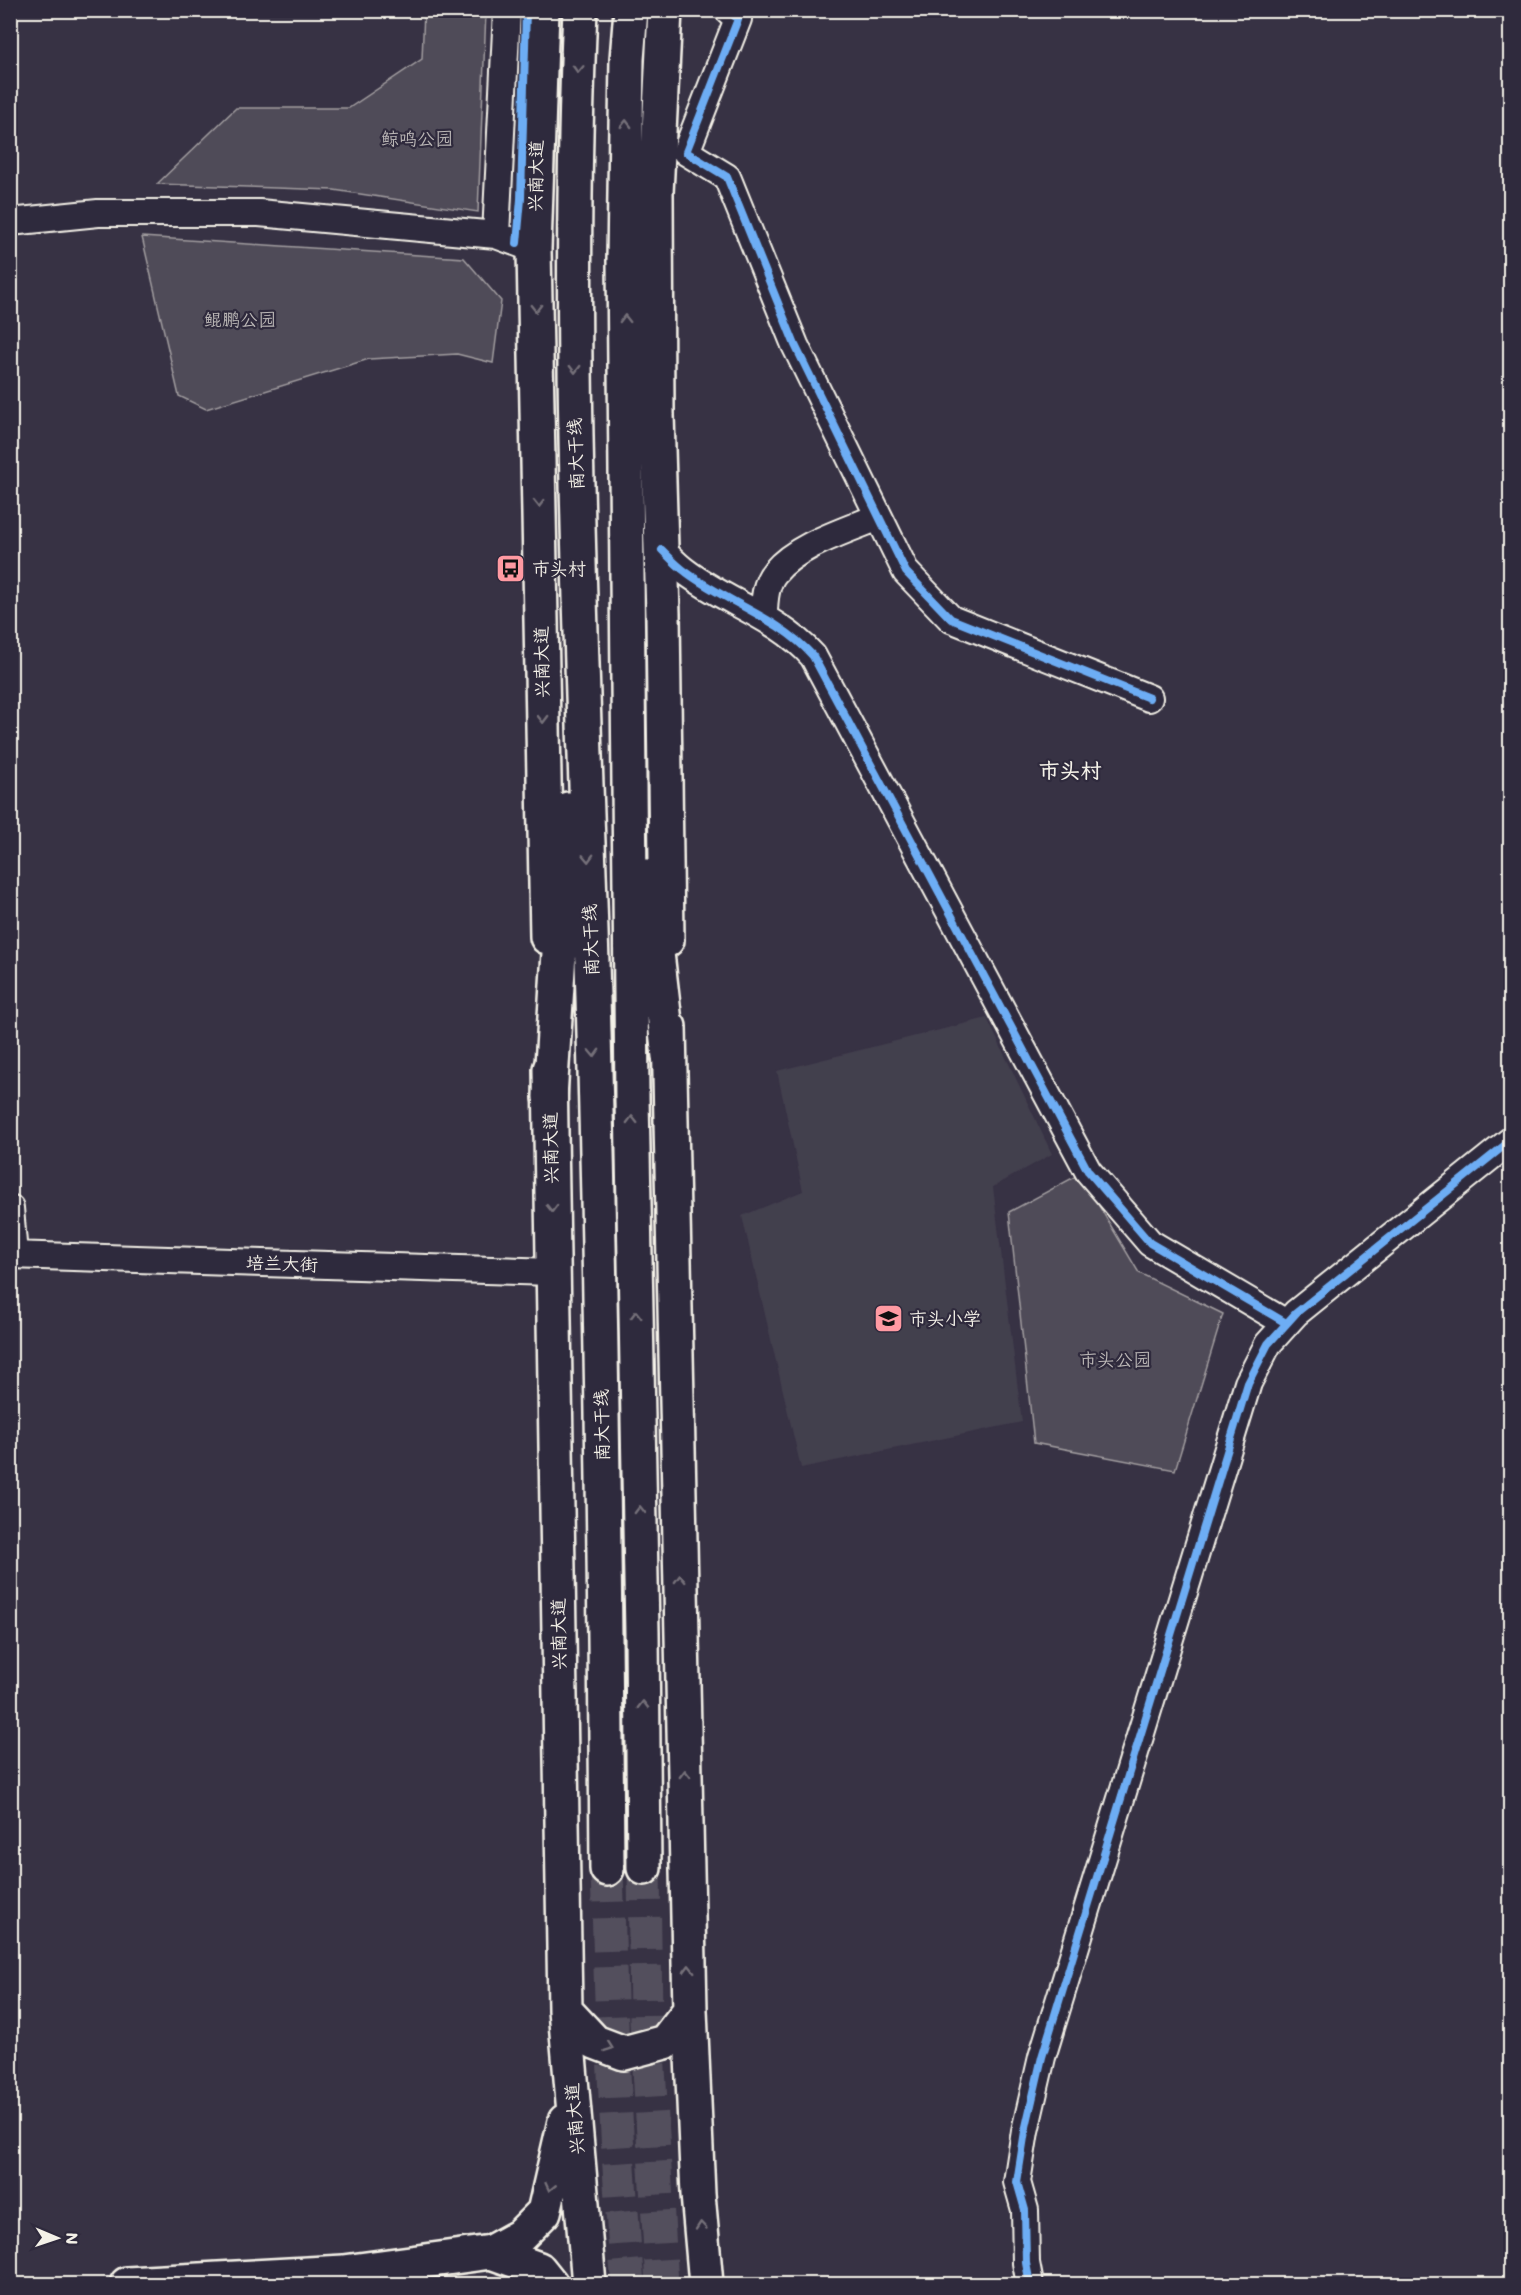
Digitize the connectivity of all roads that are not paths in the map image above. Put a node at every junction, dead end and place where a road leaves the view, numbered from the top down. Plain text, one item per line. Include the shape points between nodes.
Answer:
1 (507, 10) edge
2 (542, 10) edge
3 (580, 10) edge
4 (631, 10) edge
5 (665, 10) edge
6 (728, 10) edge
7 (10, 222) edge
8 (496, 235) junction
9 (534, 249) junction
10 (878, 517) junction
11 (662, 550) junction
12 (580, 604) junction
13 (764, 616) junction
14 (1149, 698) dead end
15 (629, 707) junction
16 (669, 1056) junction
17 (550, 1097) junction
18 (1510, 1141) edge
19 (10, 1208) edge
20 (12, 1255) edge
21 (553, 1272) junction
22 (1286, 1323) junction
23 (644, 1868) tunnel mouth
24 (608, 1869) tunnel mouth
25 (566, 2010) junction
26 (690, 2010) junction
27 (572, 2089) junction
28 (491, 2252) junction
29 (127, 2284) edge
30 (551, 2284) edge
31 (589, 2284) edge
32 (706, 2284) edge
33 (1030, 2284) edge

1 - 8 street
2 - 9 main road, 兴南大道
3 -> 12 main road, 南大干线 via 574,415
15 -> 4 main road, 南大干线 via 624,260
5 - 11 main road via 656,194
6 - 10 street via 738,19 686,152 727,177 795,345
7 - 8 street via 98,213 259,213
8 - 9 street
9 -> 17 main road, 兴南大道
10 - 13 street via 801,550 774,572 764,598
10 - 14 street via 906,572 951,619
11 - 13 street via 686,573
11 - 16 main road
12 - 17 main road
12 -> 24 main road, 南大干线 via 596,1112
13 - 22 street via 799,640 813,656 1088,1171 1150,1243
15 - 16 main road
23 -> 15 main road, 南大干线
26 -> 16 main road
17 -> 21 main road, 兴南大道
18 - 22 street
19 - 20 street
20 - 21 street, 培兰大街
21 - 25 main road, 兴南大道
22 - 33 street via 1268,1344 1248,1383 1042,2057 1017,2182 1025,2210
25 -> 26 main road via 595,2042 624,2053 665,2042
25 - 27 main road, 兴南大道
32 -> 26 main road
27 -> 28 main road via 544,2212 520,2236
27 - 31 main road, 兴南大道
28 - 29 main road via 344,2272
28 - 30 main road via 539,2269

